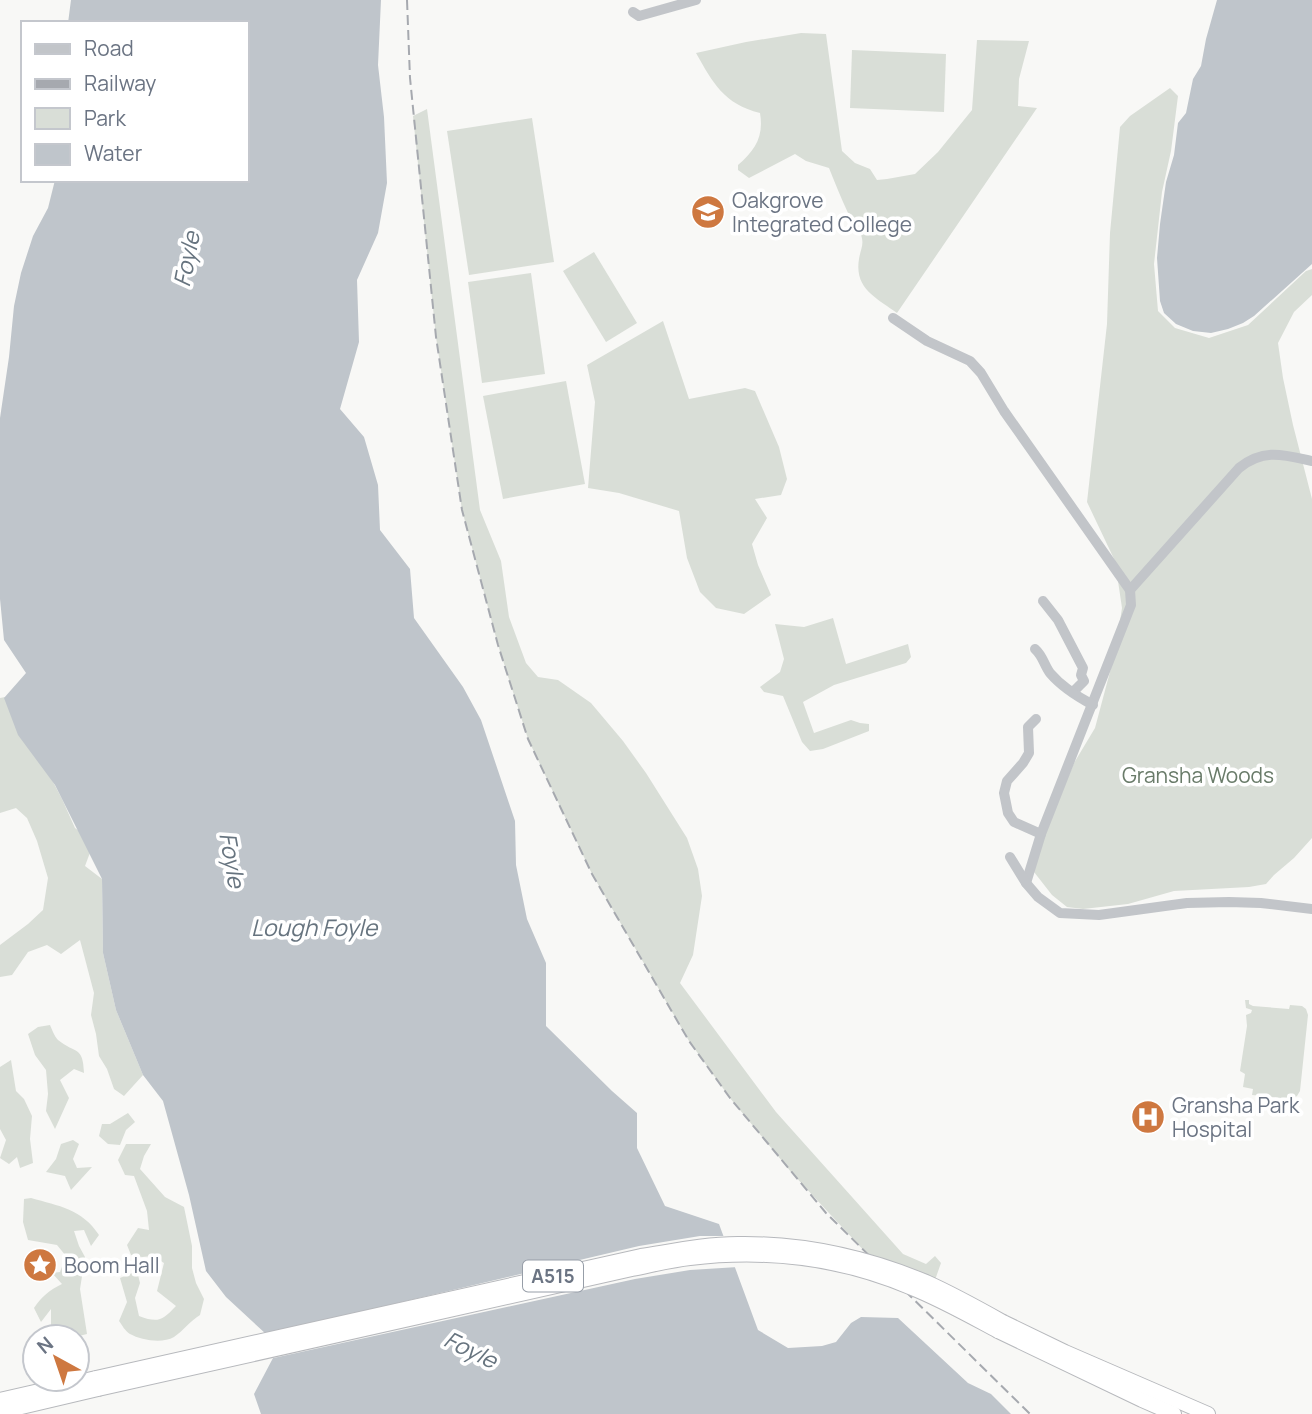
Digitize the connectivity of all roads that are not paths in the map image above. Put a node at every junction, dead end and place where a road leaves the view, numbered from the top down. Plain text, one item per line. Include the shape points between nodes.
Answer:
1 (696, 0) edge
2 (636, 17) dead end
3 (893, 318) dead end
4 (1312, 461) edge
5 (1130, 590) junction
6 (1043, 601) dead end
7 (1035, 649) dead end
8 (1073, 692) junction
9 (1093, 705) junction
10 (1036, 719) dead end
11 (1041, 834) junction
12 (1010, 857) dead end
13 (1026, 883) junction
14 (1312, 909) edge
15 (1001, 1326) junction
16 (97, 1384) junction
17 (0, 1400) edge
18 (0, 1412) edge
19 (1174, 1414) edge
20 (1208, 1414) edge

1 - 2 street
3 - 5 street via 927,341 970,361 981,373
4 - 5 street via 1272,454 1246,463
5 - 9 street via 1131,605
6 - 8 street via 1083,667 1084,681
7 - 8 street via 1049,672
8 - 9 street
9 - 11 street
10 - 11 street via 1028,727 1029,753 1007,781 1004,793 1014,822
11 - 13 street
12 - 13 street
13 - 14 street via 1060,913 1100,915 1226,902
15 - 16 highway, A515, bridge via 929,1283 860,1259 813,1248 701,1246 641,1256
15 - 19 highway, A515
15 - 20 highway, A515
16 - 17 highway, A515
16 - 18 highway, A515

